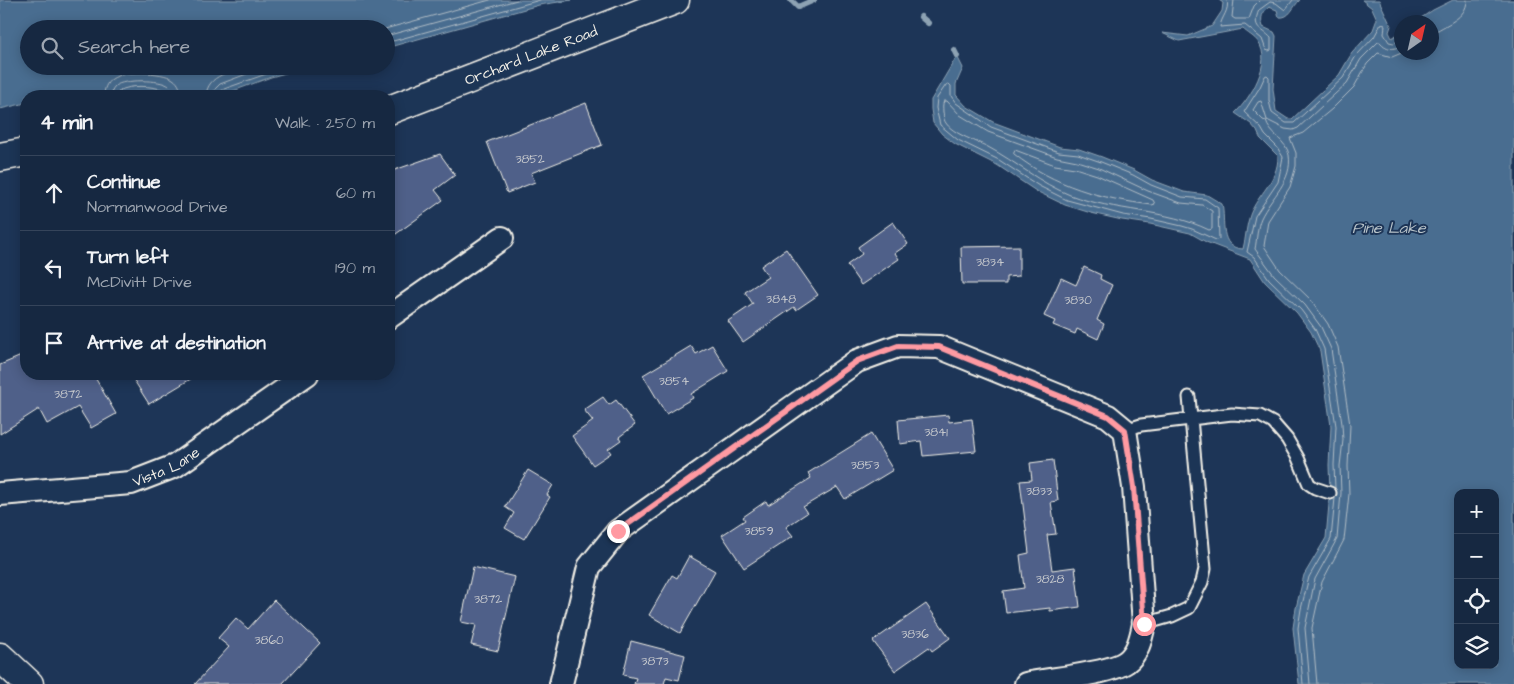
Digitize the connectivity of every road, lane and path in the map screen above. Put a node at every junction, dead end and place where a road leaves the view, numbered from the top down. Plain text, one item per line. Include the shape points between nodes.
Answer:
1 (675, 0) edge
2 (395, 108) edge
3 (20, 153) edge
4 (0, 157) edge
5 (502, 238) dead end
6 (395, 313) edge
7 (298, 380) edge
8 (1189, 397) dead end
9 (1191, 418) junction
10 (1125, 430) junction
11 (1330, 493) dead end
12 (0, 494) edge
13 (1144, 624) junction
14 (0, 657) edge
15 (27, 682) edge
16 (562, 684) edge
17 (1026, 684) edge

1 - 2 main road, Orchard Lake Road
3 - 4 main road
5 - 6 street
7 - 12 street, Vista Lane via 175,466 132,483
8 - 9 lane
9 - 10 lane
9 - 11 lane via 1232,414 1267,419 1287,439 1309,484
9 - 13 lane via 1205,569 1190,608
10 - 13 street via 1134,487
10 - 16 street via 1108,416 939,347 898,346 857,361 618,531 589,567
13 - 17 street via 1140,644 1126,662 1110,669
14 - 15 main road

